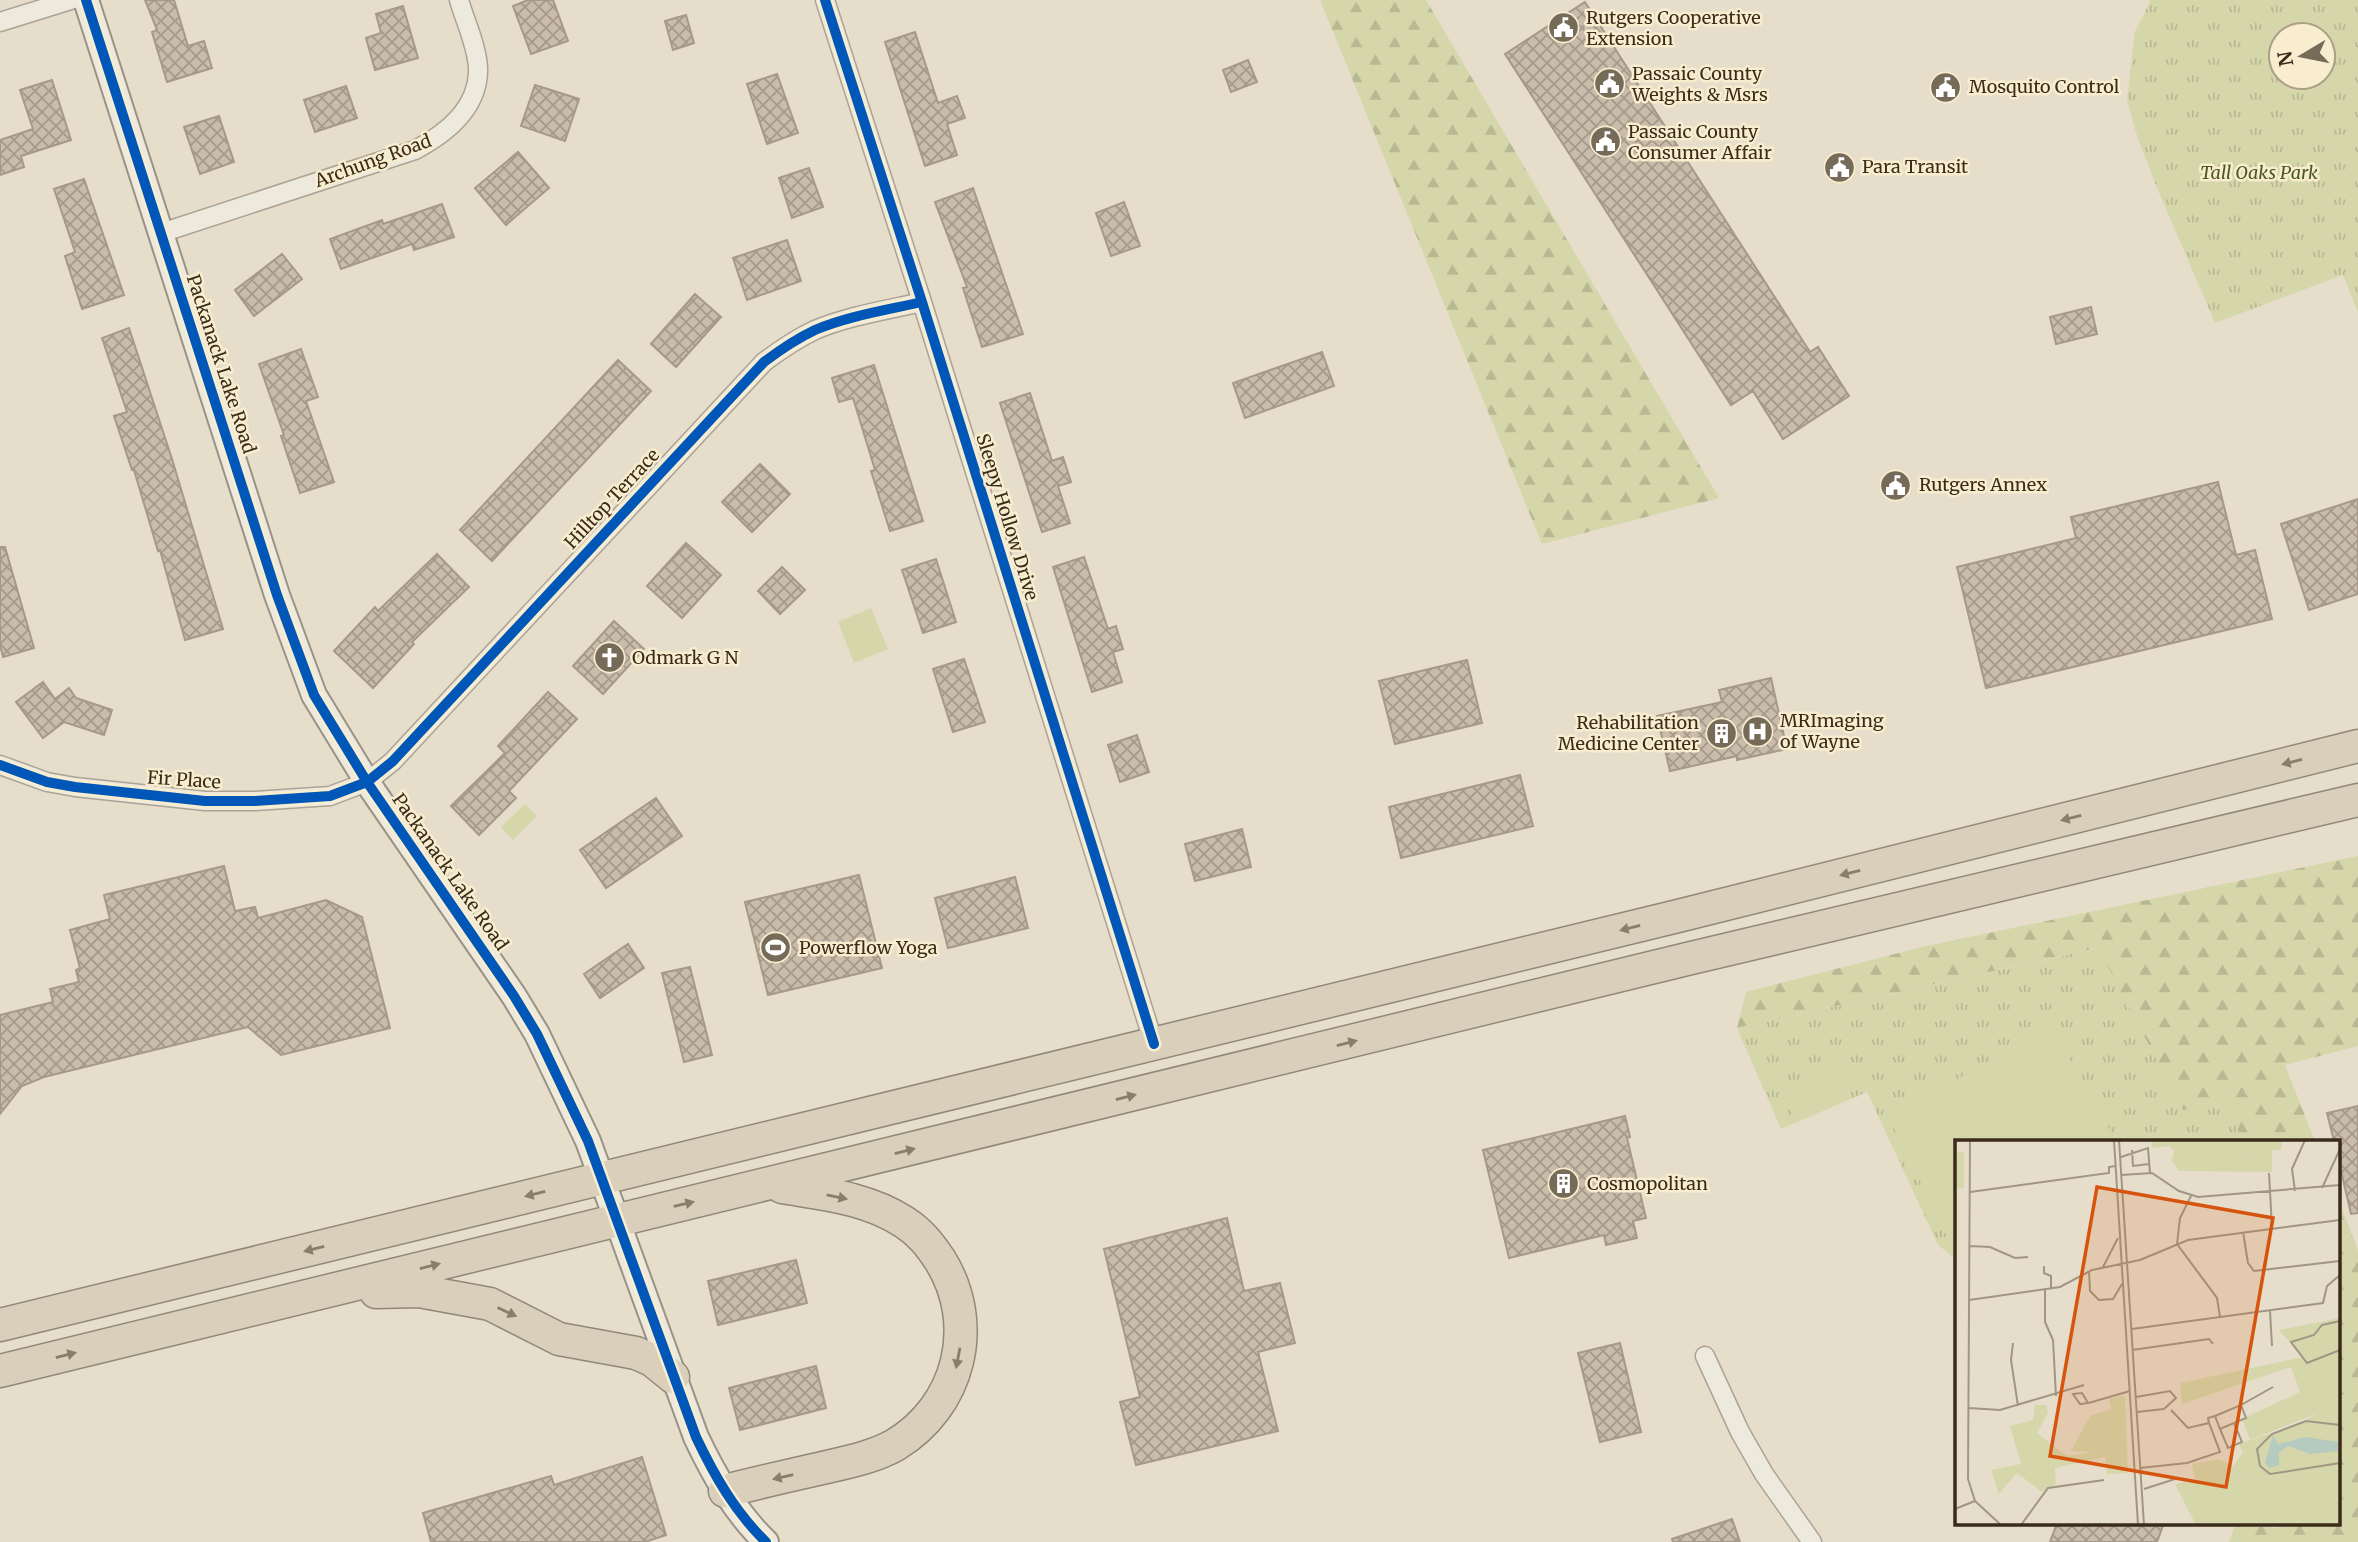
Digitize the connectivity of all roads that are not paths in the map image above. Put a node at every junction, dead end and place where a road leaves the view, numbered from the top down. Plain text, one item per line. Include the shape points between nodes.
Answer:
1 (71, 0) edge
2 (86, 0) edge
3 (459, 0) edge
4 (825, 0) edge
5 (0, 22) edge
6 (161, 233) junction
7 (922, 302) junction
8 (2358, 746) edge
9 (0, 765) edge
10 (367, 782) junction
11 (2358, 800) edge
12 (1154, 1044) junction
13 (601, 1178) junction
14 (770, 1184) junction
15 (618, 1220) junction
16 (319, 1293) junction
17 (0, 1325) edge
18 (1705, 1356) dead end
19 (0, 1371) edge
20 (673, 1377) junction
21 (725, 1491) junction
22 (766, 1542) edge
23 (1812, 1542) edge

1 - 5 street
2 - 6 street, Packanack Lake Road
3 - 6 street, Archung Road via 478,67 476,87 455,123 437,138 415,150
4 - 7 street, Sleepy Hollow Drive
6 - 10 street, Packanack Lake Road via 299,659 314,695
7 - 10 street, Hilltop Terrace via 816,330 764,362 393,761
7 - 12 street, Sleepy Hollow Drive
8 -> 12 highway
9 - 10 street, Fir Place via 65,785 205,800 330,796
10 - 13 street, Packanack Lake Road via 514,996 573,1106
14 -> 11 highway
12 - 13 highway
13 - 15 street, Packanack Lake Road
13 -> 17 highway
15 -> 14 highway
14 -> 21 highway via 863,1202 916,1231 930,1244 957,1296 960,1357 936,1409 894,1446
16 -> 15 highway
15 - 20 street, Packanack Lake Road
19 -> 16 highway
16 -> 20 highway via 419,1291 490,1304 559,1339 636,1353
18 - 23 street via 1764,1474
20 - 21 street, Packanack Lake Road via 696,1437
21 - 22 street, Packanack Lake Road

